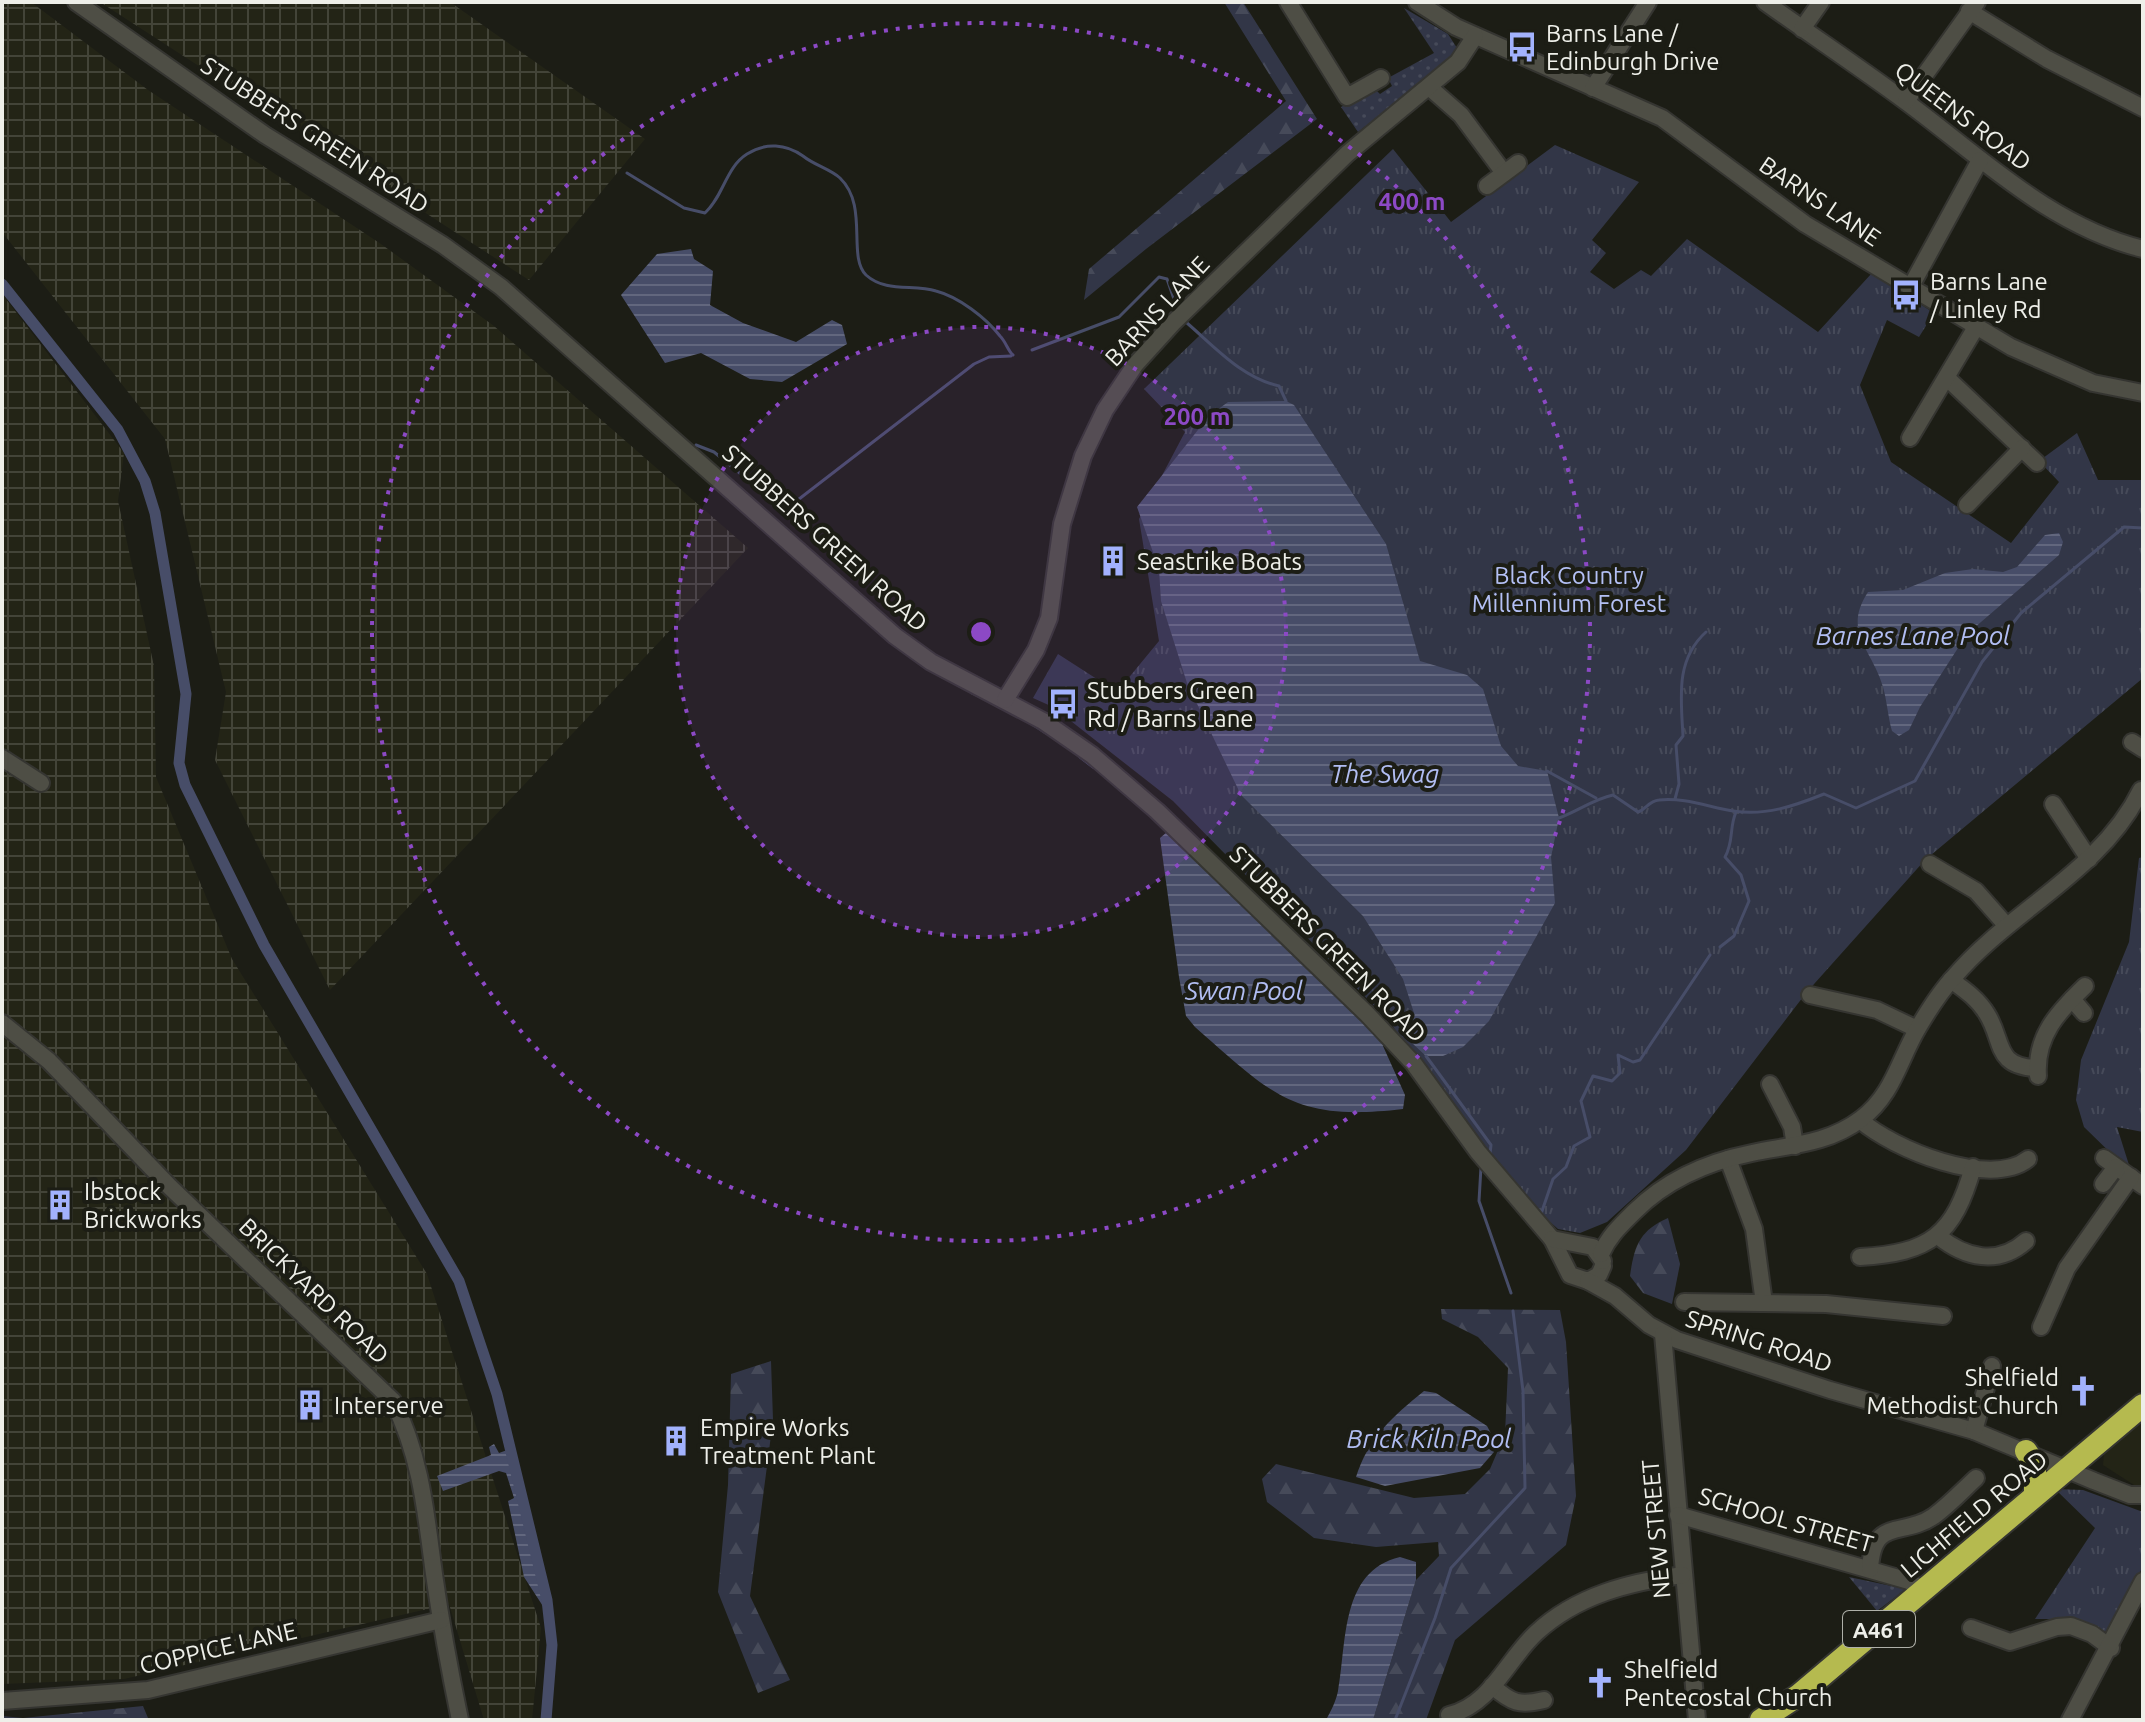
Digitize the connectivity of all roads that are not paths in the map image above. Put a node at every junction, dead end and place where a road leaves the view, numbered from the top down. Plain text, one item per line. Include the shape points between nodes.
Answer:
1 (76, 2) edge
2 (1417, 2) edge
3 (1648, 2) edge
4 (1765, 2) edge
5 (1821, 2) edge
6 (1291, 3) edge
7 (1973, 7) edge
8 (1802, 29) junction
9 (1475, 36) junction
10 (1381, 78) dead end
11 (1429, 87) junction
12 (1593, 88) junction
13 (1906, 101) junction
14 (2143, 108) edge
15 (1980, 160) junction
16 (1518, 163) dead end
17 (1504, 173) junction
18 (1487, 186) dead end
19 (2143, 249) edge
20 (1910, 288) junction
21 (1976, 327) junction
22 (1947, 378) junction
23 (2143, 393) edge
24 (1905, 410) dead end
25 (1919, 421) junction
26 (1910, 438) dead end
27 (2022, 448) junction
28 (2037, 463) dead end
29 (1967, 505) dead end
30 (1005, 700) junction
31 (2, 758) edge
32 (41, 783) dead end
33 (2141, 790) dead end
34 (2138, 810) edge
35 (2042, 822) dead end
36 (2089, 859) junction
37 (1930, 864) dead end
38 (2006, 925) junction
39 (1951, 980) junction
40 (2085, 986) dead end
41 (1810, 995) dead end
42 (2072, 999) junction
43 (2084, 1013) dead end
44 (2, 1023) edge
45 (1917, 1029) junction
46 (1770, 1084) dead end
47 (1860, 1120) junction
48 (1795, 1146) junction
49 (2029, 1158) dead end
50 (1728, 1159) junction
51 (1973, 1167) junction
52 (2137, 1181) edge
53 (2103, 1184) dead end
54 (1938, 1236) junction
55 (1609, 1237) junction
56 (1552, 1239) junction
57 (2026, 1241) dead end
58 (1583, 1245) junction
59 (1860, 1257) dead end
60 (1602, 1260) junction
61 (1566, 1261) junction
62 (1588, 1281) junction
63 (1615, 1296) junction
64 (1691, 1298) dead end
65 (1764, 1303) junction
66 (1939, 1312) dead end
67 (2050, 1317) dead end
68 (1663, 1334) junction
69 (1991, 1365) dead end
70 (2143, 1405) edge
71 (1974, 1431) junction
72 (2026, 1451) junction
73 (2068, 1468) junction
74 (1976, 1478) dead end
75 (2035, 1495) junction
76 (2143, 1495) edge
77 (1678, 1515) junction
78 (1870, 1569) junction
79 (1683, 1575) junction
80 (2143, 1581) edge
81 (1924, 1591) junction
82 (441, 1620) junction
83 (1971, 1628) dead end
84 (2111, 1648) junction
85 (1492, 1686) junction
86 (1544, 1700) dead end
87 (2, 1701) edge
88 (1449, 1715) dead end
89 (2079, 1717) edge
90 (460, 1719) edge
91 (1697, 1720) edge
92 (1761, 1720) edge

1 - 30 street, STUBBERS GREEN ROAD via 265,135 501,287 895,636 931,662
2 - 9 street, BARNS LANE
3 - 12 street
4 - 8 street, QUEENS ROAD
5 - 8 street
6 - 10 street via 1347,97
7 - 13 street
7 - 14 street via 2047,59
8 - 13 street, QUEENS ROAD
9 - 11 street, BARNS LANE via 1458,62
9 - 12 street, BARNS LANE
11 - 17 street via 1461,115
11 - 30 street, BARNS LANE via 1347,154 1174,322 1119,388 1093,432 1068,501 1043,637
12 - 20 street, BARNS LANE via 1675,126 1805,224
13 - 15 street, QUEENS ROAD
15 - 19 street, QUEENS ROAD via 2077,227
15 - 20 street
16 - 17 street
17 - 18 street
20 - 21 street, BARNS LANE
21 - 22 street
21 - 23 street, BARNS LANE via 2049,367
22 - 25 street
22 - 27 street
24 - 25 street
25 - 26 street
27 - 28 street
27 - 29 street via 1987,493
30 - 56 street, STUBBERS GREEN ROAD via 1092,755 1210,860 1397,1045
31 - 32 street
33 - 34 street
34 - 36 street
35 - 36 street via 2056,810
36 - 38 street
37 - 38 street via 1944,884 1976,891
38 - 39 street
39 - 42 street via 1980,1004 2007,1059 2038,1072 2044,1036
39 - 45 street
40 - 42 street
41 - 45 street via 1840,1011 1877,1010
42 - 43 street
44 - 82 street, BRICKYARD ROAD via 49,1061 170,1187 393,1401 418,1464
45 - 47 street via 1887,1093
46 - 48 street via 1774,1110 1792,1127
47 - 48 street via 1819,1141
47 - 51 street via 1893,1145
48 - 50 street
49 - 51 street via 2009,1170
50 - 55 street via 1667,1182
50 - 65 street via 1754,1229
51 - 54 street via 1960,1208
52 - 53 street via 2110,1162
52 - 67 street via 2067,1268
54 - 57 street via 1973,1256 2015,1258
54 - 59 street via 1902,1253
55 - 58 street
55 - 60 street
56 - 58 street
56 - 61 street, STUBBERS GREEN ROAD
58 - 60 street
58 - 61 street
60 - 62 street via 1599,1275
60 - 63 street
61 - 62 street via 1575,1279
62 - 63 street
63 - 68 street
64 - 65 street
65 - 66 street
68 - 71 street, SPRING ROAD
68 - 77 street, NEW STREET
69 - 71 street
70 - 73 highway, LICHFIELD ROAD / A461
71 - 72 street, SPRING ROAD
72 - 73 street, SPRING ROAD
72 - 75 highway via 2035,1465
73 - 75 highway, LICHFIELD ROAD / A461
73 - 76 street, SPRING ROAD via 2130,1495
74 - 78 street via 1965,1500 1877,1539
75 - 81 highway, LICHFIELD ROAD / A461
77 - 78 street, SCHOOL STREET
77 - 79 street, NEW STREET
78 - 81 street, SCHOOL STREET
79 - 85 street via 1643,1580 1569,1610 1539,1631
79 - 91 street, NEW STREET
80 - 84 street
81 - 92 highway, LICHFIELD ROAD / A461
82 - 87 street, COPPICE LANE via 148,1690
82 - 90 street, BRICKYARD ROAD
83 - 84 street via 1991,1628 2010,1642 2071,1626
84 - 89 street
85 - 86 street via 1521,1706
85 - 88 street via 1479,1703

